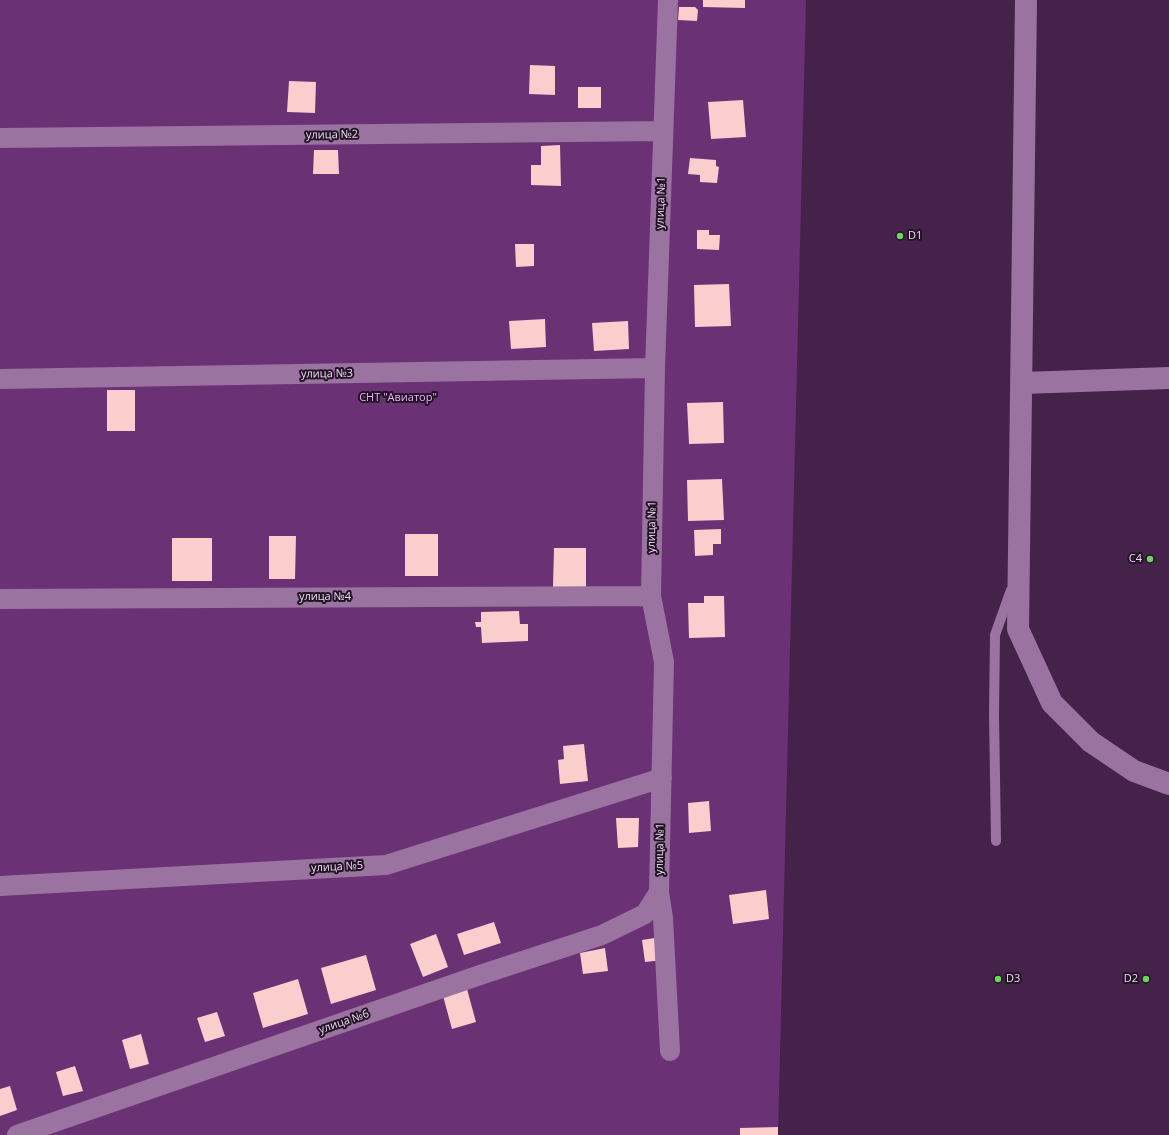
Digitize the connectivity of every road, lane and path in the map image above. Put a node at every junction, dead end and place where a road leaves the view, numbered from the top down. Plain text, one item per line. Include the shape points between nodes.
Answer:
1 (668, 0) edge
2 (1026, 0) edge
3 (663, 131) junction
4 (0, 138) edge
5 (655, 368) junction
6 (1169, 378) edge
7 (0, 379) edge
8 (1022, 384) junction
9 (1019, 568) junction
10 (650, 596) junction
11 (0, 599) edge
12 (662, 778) junction
13 (1169, 784) edge
14 (996, 841) dead end
15 (0, 886) edge
16 (659, 892) junction
17 (670, 1051) dead end
18 (18, 1135) edge

1 - 3 street, улица №1
2 - 8 main road
3 - 4 street, улица №2
3 - 5 street, улица №1
5 - 7 street, улица №3
5 - 10 street, улица №1
6 - 8 main road
8 - 9 main road
9 - 13 main road via 1018,629 1052,703 1091,742 1134,771
9 - 14 lane via 995,635
10 - 11 street, улица №4
10 - 12 street, улица №1 via 664,662
12 - 15 street, улица №5 via 386,865
12 - 16 street, улица №1
16 - 17 street, улица №1 via 664,918
16 - 18 street, улица №6 via 645,914 602,935

